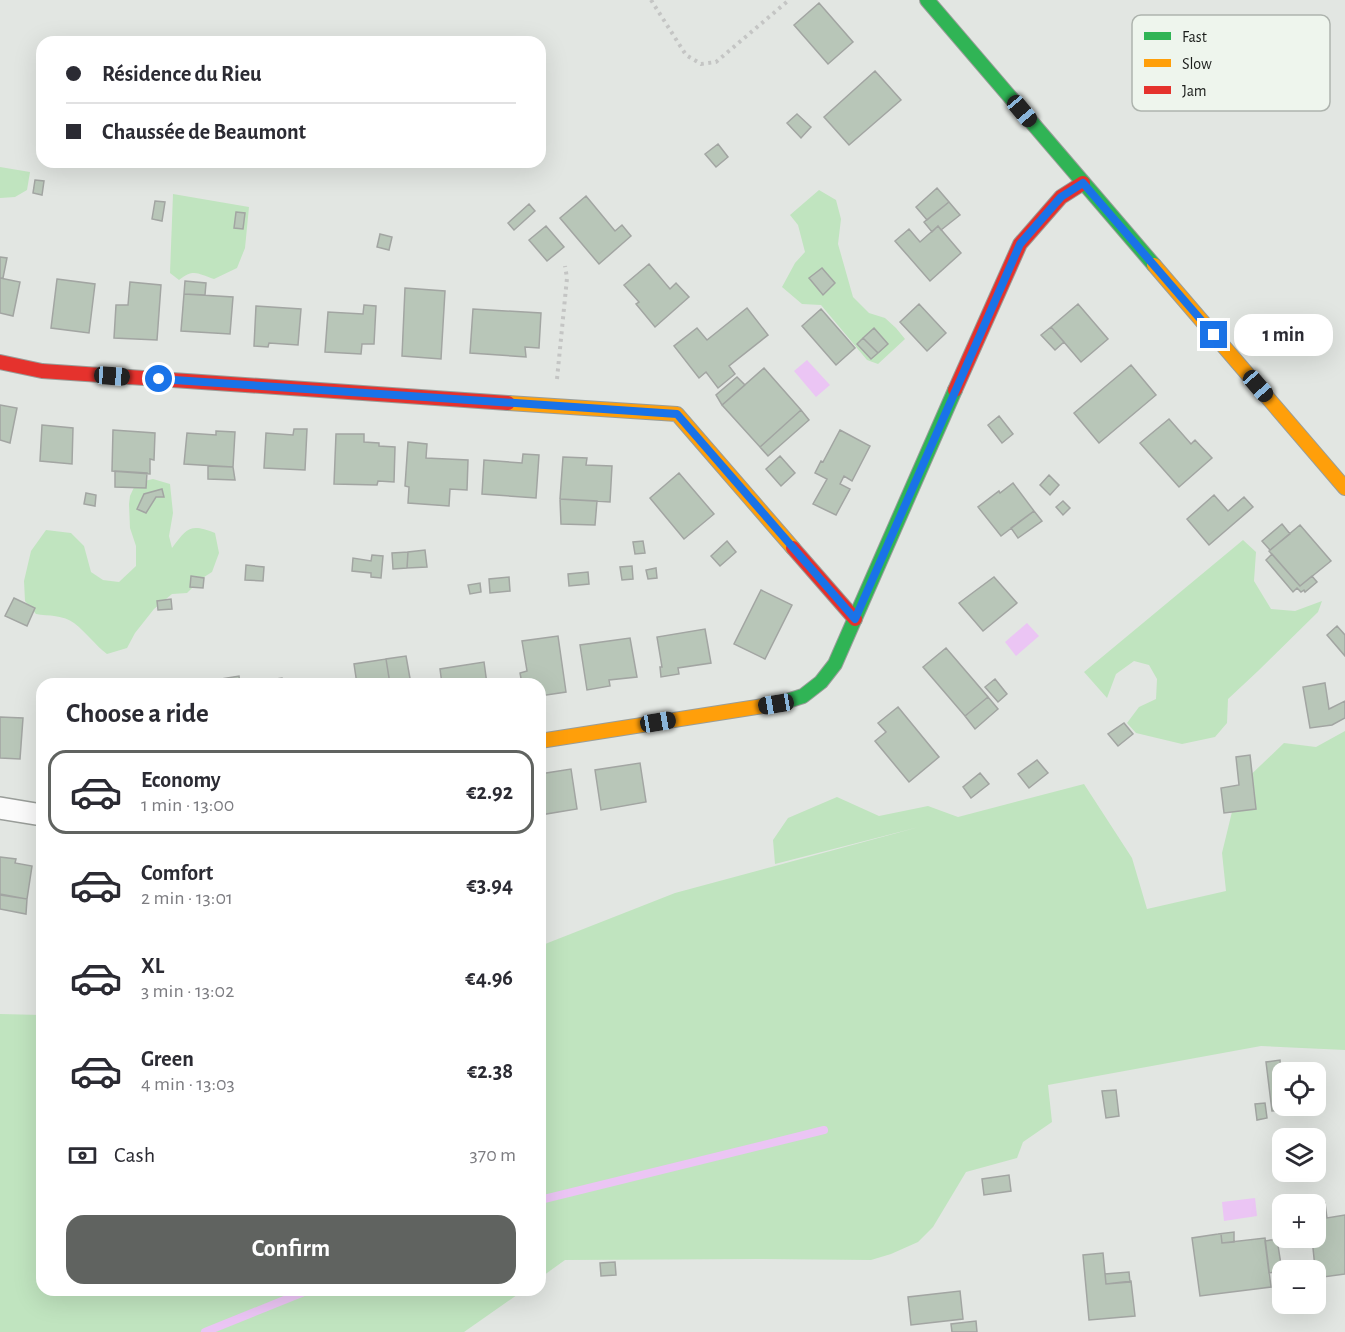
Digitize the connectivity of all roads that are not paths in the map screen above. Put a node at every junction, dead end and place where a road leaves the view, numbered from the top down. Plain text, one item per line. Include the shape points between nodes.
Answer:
1 (927, 0) edge
2 (1083, 183) junction
3 (0, 362) edge
4 (1345, 488) edge
5 (855, 619) junction
6 (546, 740) edge
7 (0, 808) edge
8 (36, 814) edge

1 - 2 street
2 - 4 street
2 - 5 street via 1061,197 1020,244
3 - 5 street via 42,371 677,414
5 - 6 street via 835,664 803,696 776,704
7 - 8 street

